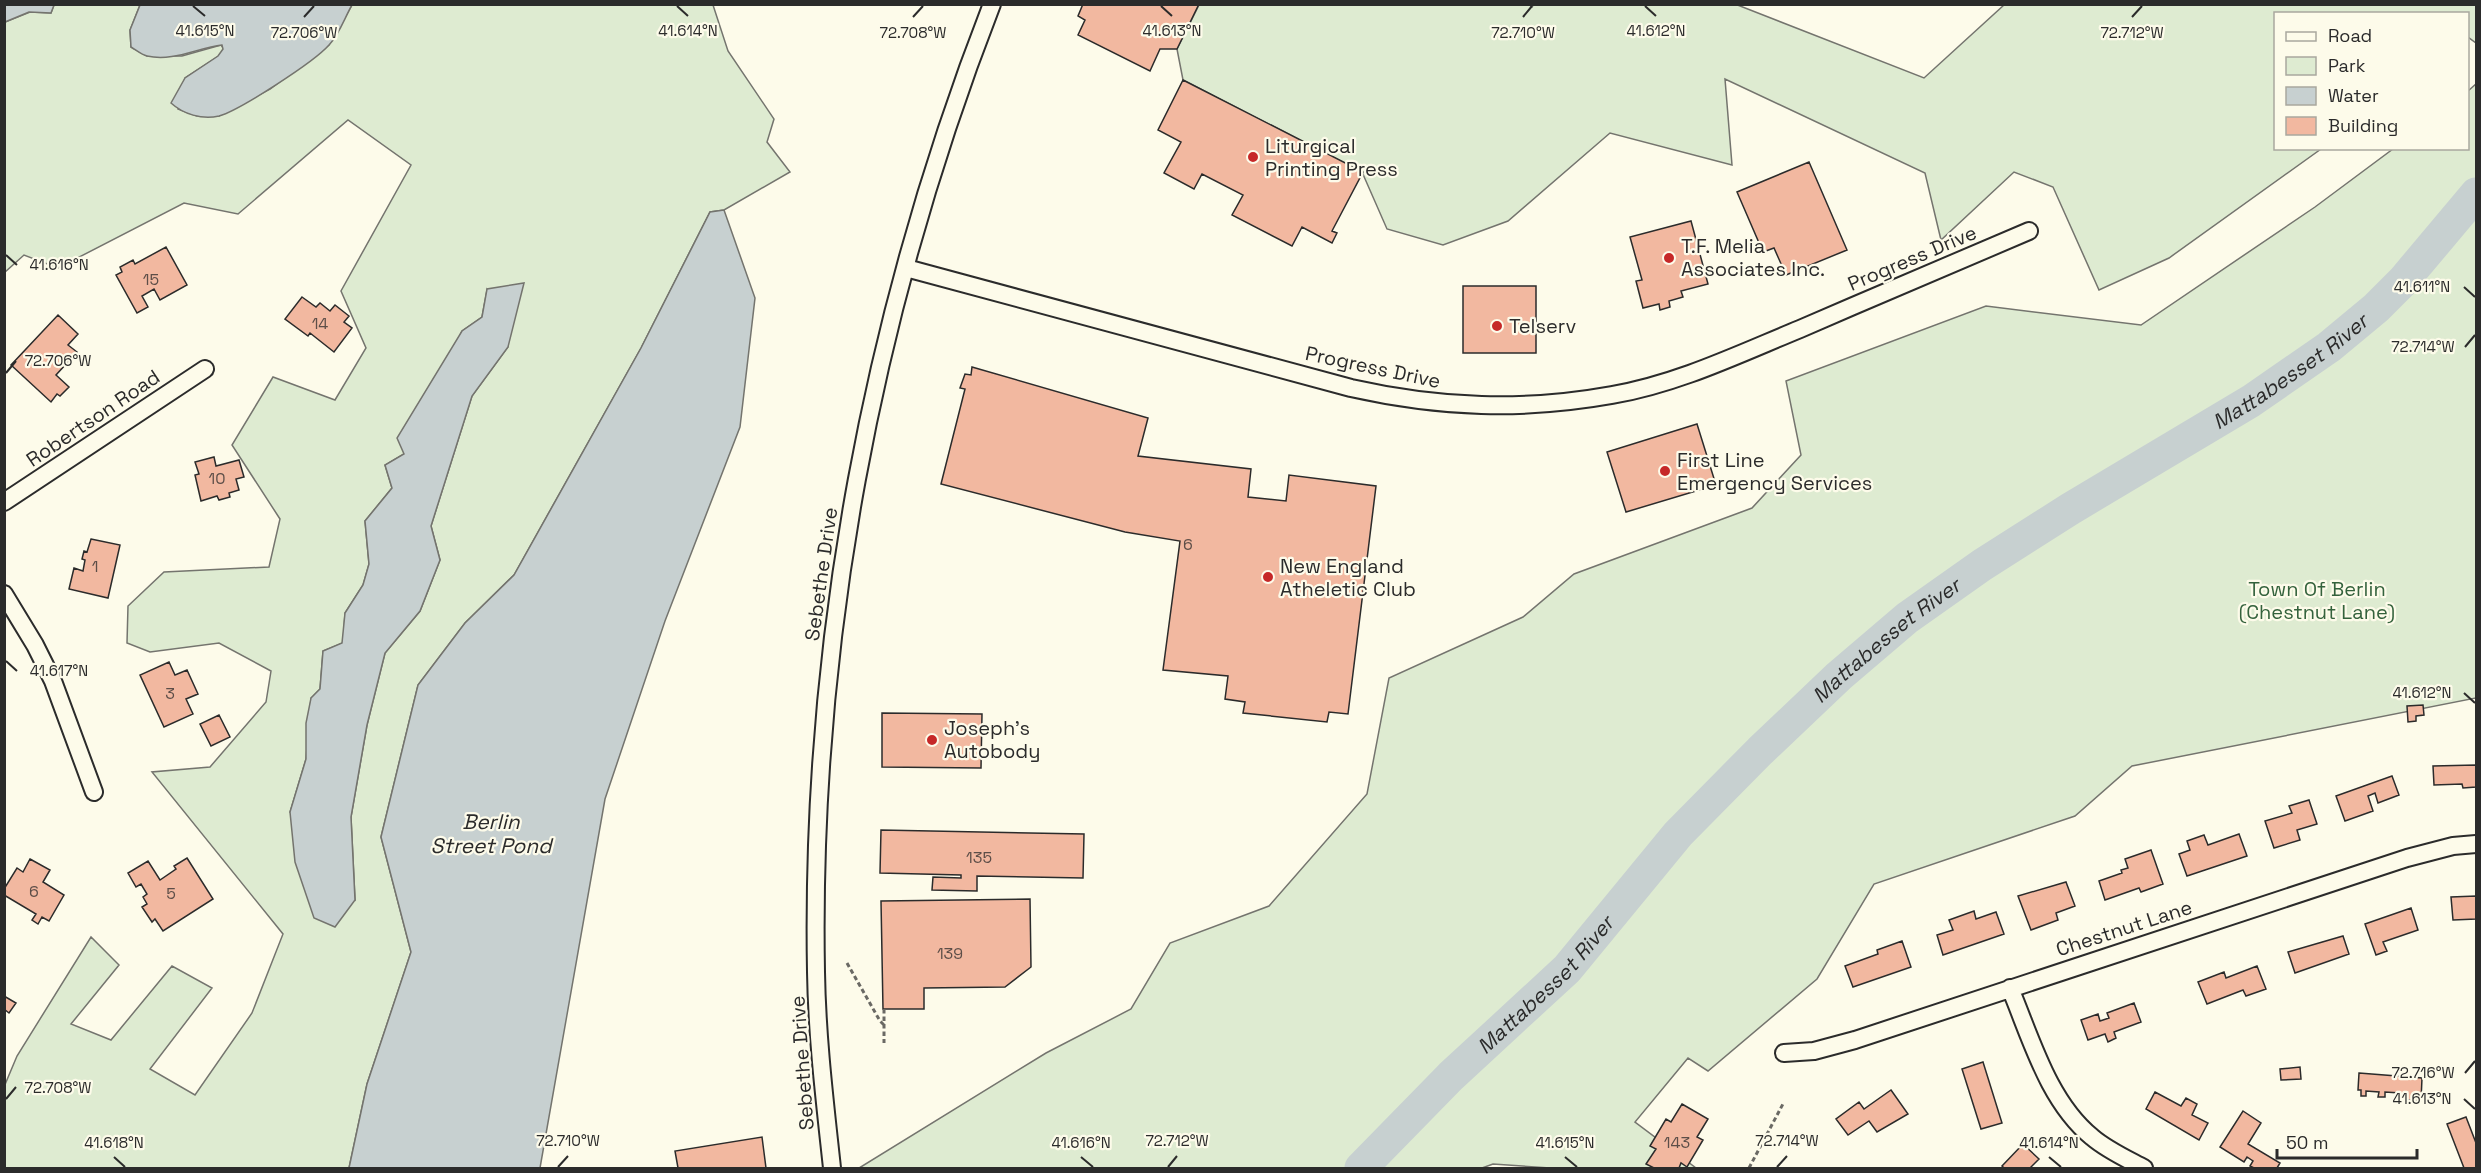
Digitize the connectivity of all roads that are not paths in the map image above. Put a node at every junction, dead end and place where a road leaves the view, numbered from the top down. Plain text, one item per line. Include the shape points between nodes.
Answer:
1 (992, 4) edge
2 (2029, 231) dead end
3 (906, 268) junction
4 (205, 369) dead end
5 (4, 502) edge
6 (4, 594) edge
7 (94, 792) dead end
8 (2476, 844) edge
9 (2010, 988) junction
10 (1784, 1053) dead end
11 (832, 1168) edge
12 (2144, 1168) edge

1 - 3 street, Sebethe Drive via 948,126
2 - 3 street, Progress Drive via 1677,377 1614,395 1505,406 1401,399
3 - 11 street, Sebethe Drive via 856,482 832,644 823,740 816,976
4 - 5 street, Robertson Road
6 - 7 street via 53,681
8 - 9 street, Chestnut Lane via 2407,858
9 - 10 street, Chestnut Lane via 1814,1052
9 - 12 street via 2054,1089 2070,1114 2092,1137

